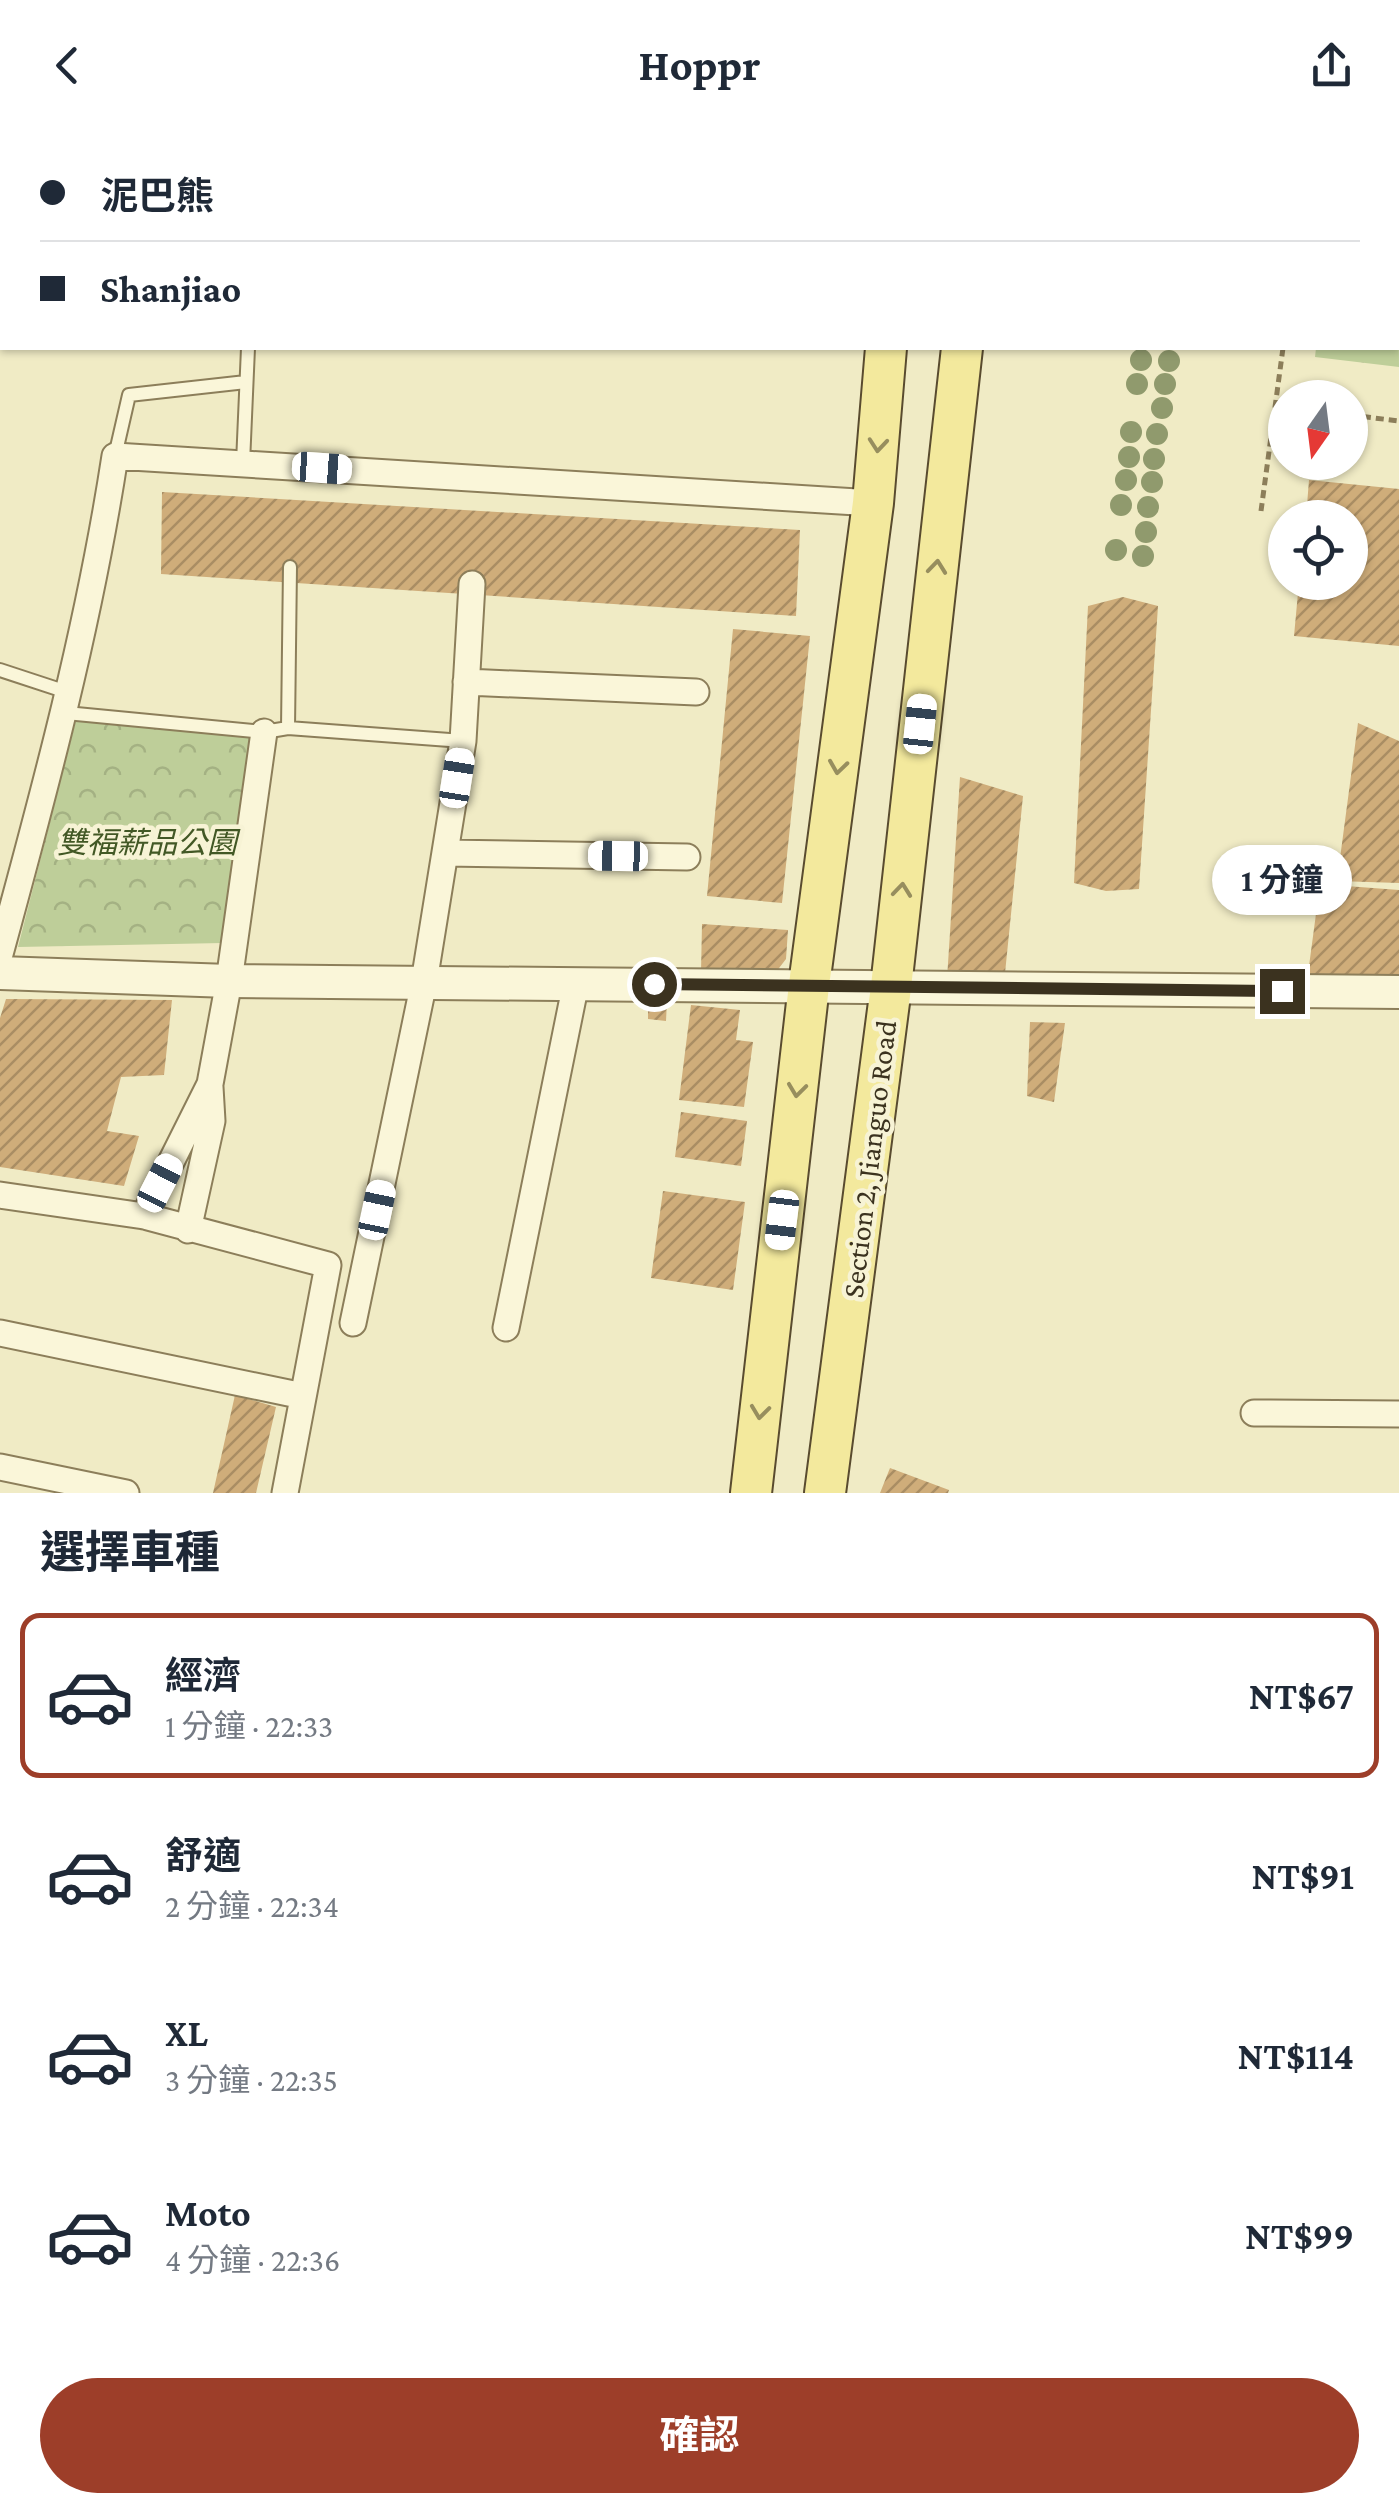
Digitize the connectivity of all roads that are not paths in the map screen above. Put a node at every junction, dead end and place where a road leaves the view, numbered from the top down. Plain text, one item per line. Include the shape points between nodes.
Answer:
1 (248, 350) edge
2 (886, 350) edge
3 (962, 350) edge
4 (246, 382) junction
5 (116, 456) junction
6 (243, 463) junction
7 (873, 504) junction
8 (290, 567) dead end
9 (472, 584) dead end
10 (0, 670) edge
11 (466, 682) junction
12 (696, 692) dead end
13 (68, 702) junction
14 (276, 730) junction
15 (463, 741) junction
16 (445, 853) junction
17 (688, 857) dead end
18 (0, 954) edge
19 (0, 974) edge
20 (228, 981) junction
21 (424, 982) junction
22 (576, 983) junction
23 (809, 985) junction
24 (891, 987) junction
25 (1399, 992) edge
26 (210, 1084) junction
27 (0, 1195) edge
28 (144, 1216) junction
29 (188, 1230) junction
30 (353, 1323) dead end
31 (506, 1328) dead end
32 (0, 1333) edge
33 (303, 1396) junction
34 (1254, 1413) dead end
35 (1399, 1414) edge
36 (0, 1466) edge
37 (126, 1493) edge
38 (285, 1493) edge
39 (751, 1493) edge
40 (825, 1493) edge

1 - 4 lane
2 -> 7 main road
24 -> 3 main road, Section 2, Jianguo Road
4 - 5 lane via 129,395
4 - 6 lane
5 - 6 street
5 - 13 street
6 - 7 street
7 -> 23 main road
8 - 14 lane
9 - 11 street
10 - 13 lane
11 - 12 street
11 - 15 street
13 - 14 lane
13 - 18 street
14 - 15 lane
14 - 20 street
15 - 16 street
16 - 17 street
16 - 21 street
19 - 20 street
20 - 21 street
20 - 26 street
21 - 22 street
21 - 30 street
22 - 23 street
22 - 31 street
23 - 24 street
23 -> 39 main road
24 - 25 street
24 - 40 main road, Section 2, Jianguo Road
26 - 28 street
26 - 29 street via 212,1120
27 - 28 street
28 - 29 street
29 - 33 street via 328,1265
32 - 33 street
33 - 38 street
34 - 35 street
36 - 37 street

